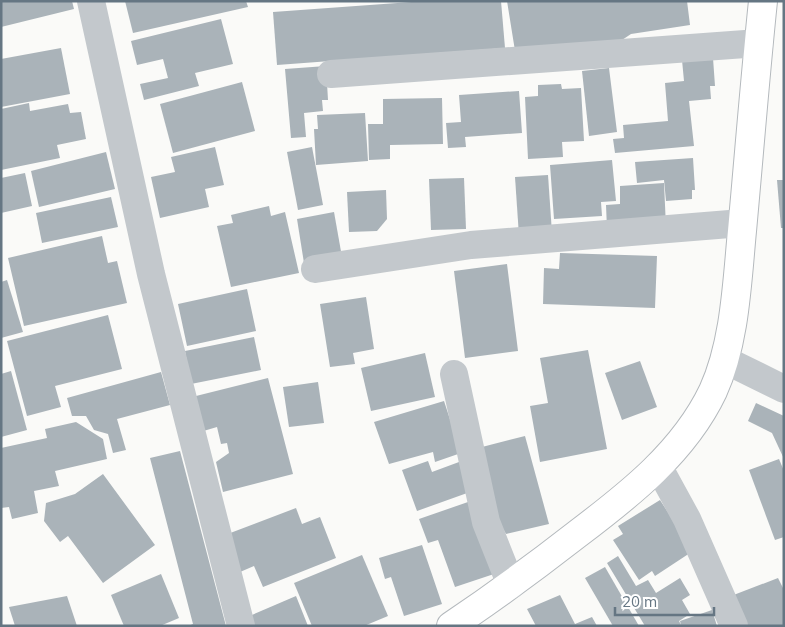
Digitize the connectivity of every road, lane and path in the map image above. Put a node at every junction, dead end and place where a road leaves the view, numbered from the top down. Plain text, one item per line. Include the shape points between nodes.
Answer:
1 (91, 1) edge
2 (763, 1) edge
3 (759, 44) junction
4 (331, 74) dead end
5 (742, 223) junction
6 (315, 269) dead end
7 (725, 360) junction
8 (454, 374) dead end
9 (784, 388) edge
10 (658, 466) junction
11 (511, 585) junction
12 (242, 626) edge
13 (450, 626) edge
14 (734, 626) edge

1 - 12 street via 151,274
2 - 3 highway
3 - 4 street
3 - 5 highway
5 - 6 street via 472,246
5 - 7 highway
7 - 9 street
7 - 10 highway via 713,391 691,427
8 - 11 street via 486,522
10 - 11 highway via 629,494
10 - 14 street via 687,519
11 - 13 highway

